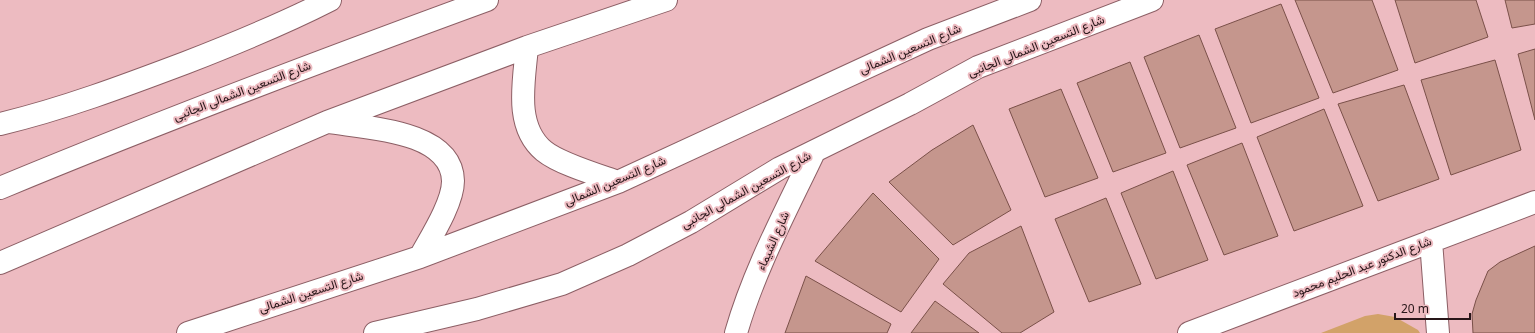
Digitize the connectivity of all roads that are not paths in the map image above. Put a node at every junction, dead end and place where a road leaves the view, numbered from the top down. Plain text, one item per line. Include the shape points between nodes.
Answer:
1 (330, 0) edge
2 (487, 0) edge
3 (666, 0) edge
4 (1030, 0) edge
5 (1152, 0) edge
6 (527, 47) junction
7 (327, 122) junction
8 (0, 124) edge
9 (814, 152) junction
10 (618, 182) junction
11 (0, 188) edge
12 (1535, 202) edge
13 (1431, 241) junction
14 (420, 256) junction
15 (0, 262) edge
16 (188, 333) edge
17 (375, 333) edge
18 (736, 333) edge
19 (1189, 333) edge
20 (1438, 333) edge

1 - 8 street via 295,18 123,87
2 - 11 street, شارع التسعين الشمالى الجانبى via 107,143
3 - 6 street
4 - 10 street, شارع التسعين الشمالى via 928,39
5 - 9 street, شارع التسعين الشمالى الجانبى via 978,67
6 - 7 street
6 - 10 street via 523,114 530,135 544,152
7 - 14 street via 411,135 434,146 447,161 453,181 448,202
7 - 15 street
9 - 17 street, شارع التسعين الشمالى الجانبى via 780,168 691,222 628,256 562,284 477,309
9 - 18 street, شارع الشيماء via 769,248 743,309
10 - 14 street, شارع التسعين الشمالى
12 - 13 street, شارع الدكتور عبد الحليم محمود
13 - 19 street, شارع الدكتور عبد الحليم محمود
13 - 20 street
14 - 16 street, شارع التسعين الشمالى

